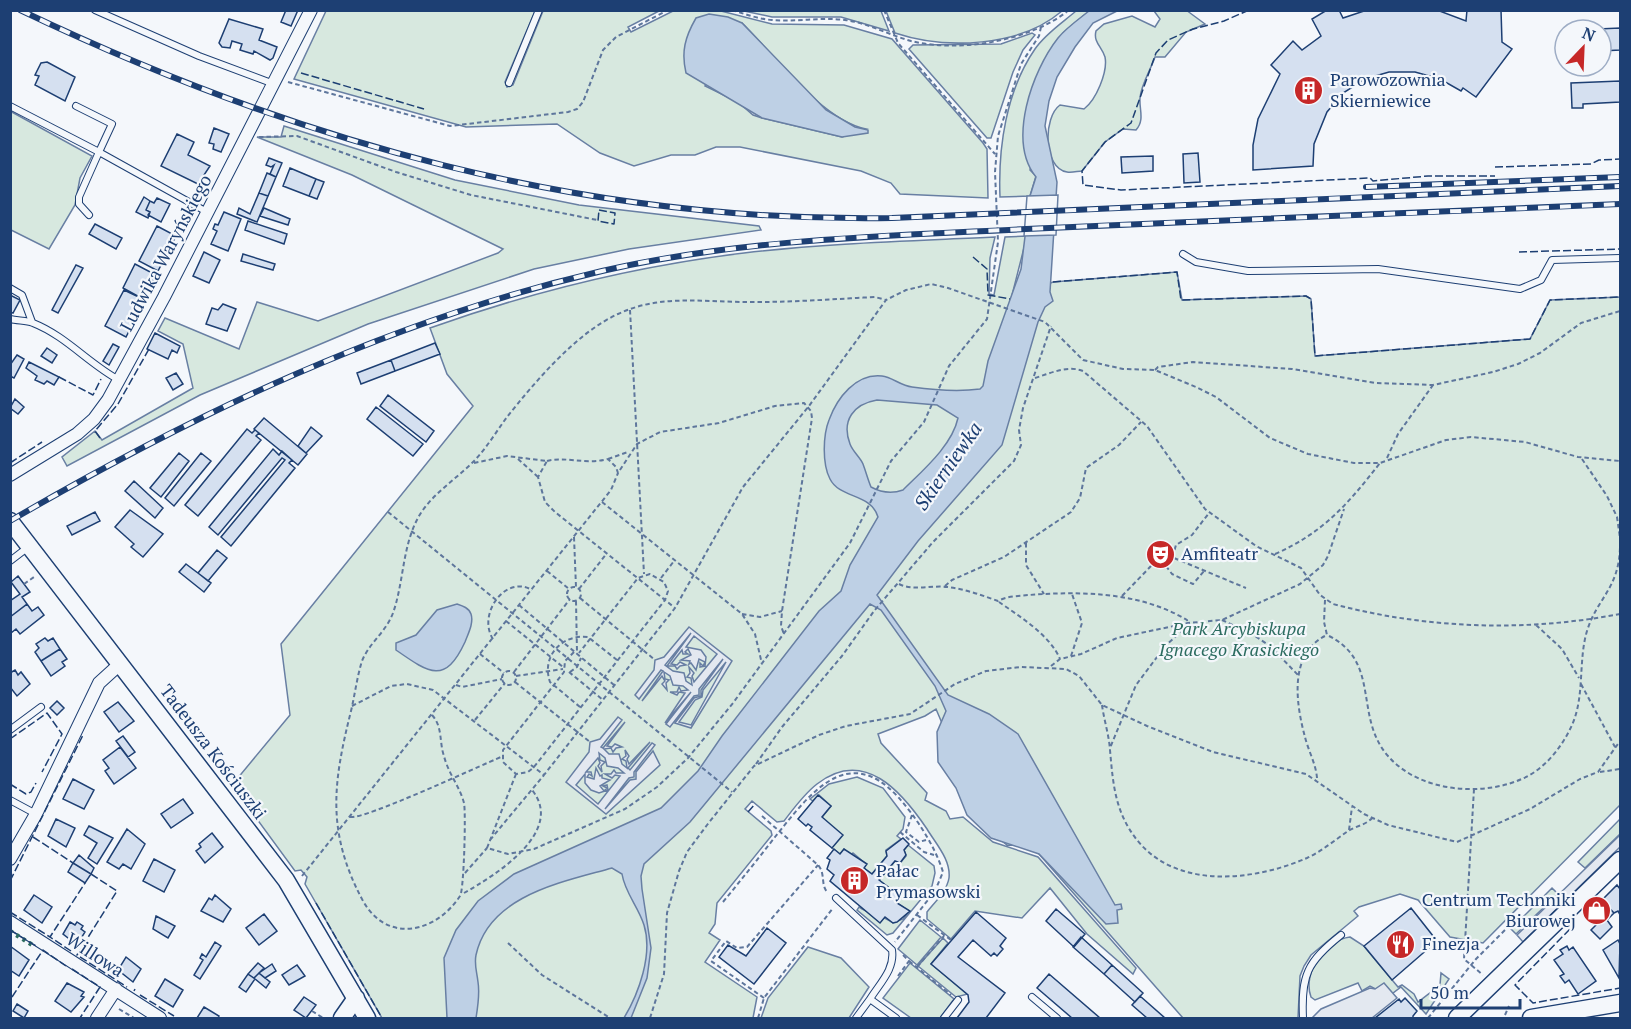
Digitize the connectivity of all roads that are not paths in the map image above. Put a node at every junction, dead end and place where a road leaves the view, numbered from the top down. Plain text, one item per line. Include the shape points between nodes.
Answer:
1 (95, 10) edge
2 (311, 10) edge
3 (539, 10) edge
4 (280, 82) junction
5 (509, 83) dead end
6 (10, 105) edge
7 (76, 106) dead end
8 (99, 152) junction
9 (208, 213) junction
10 (89, 215) dead end
11 (1183, 254) dead end
12 (1620, 258) edge
13 (10, 288) edge
14 (10, 319) edge
15 (32, 322) junction
16 (119, 380) junction
17 (10, 475) edge
18 (10, 521) edge
19 (30, 545) junction
20 (10, 561) edge
21 (122, 663) junction
22 (41, 707) dead end
23 (10, 730) edge
24 (10, 800) edge
25 (36, 814) junction
26 (10, 859) edge
27 (1618, 868) edge
28 (835, 902) road end
29 (10, 922) edge
30 (1341, 935) dead end
31 (116, 989) junction
32 (1032, 997) dead end
33 (356, 998) junction
34 (870, 999) junction
35 (958, 1000) road end
36 (1620, 1003) edge
37 (97, 1018) edge
38 (160, 1018) edge
39 (342, 1018) edge
40 (367, 1018) edge
41 (856, 1018) edge
42 (896, 1018) edge
43 (944, 1018) edge
44 (1057, 1018) edge
45 (1303, 1018) edge
46 (1457, 1018) edge
47 (1531, 1018) edge

1 - 4 lane via 199,56
2 - 4 street, Ludwika Waryńskiego
3 - 5 lane
4 - 9 street, Ludwika Waryńskiego
6 - 8 lane
7 - 8 lane via 112,123
8 - 9 lane
8 - 10 lane via 79,197 79,204
9 - 16 street, Ludwika Waryńskiego
11 - 12 lane via 1196,262 1248,271 1378,269 1520,289 1540,280 1552,260
13 - 15 lane via 22,295
14 - 15 lane
15 - 16 lane via 84,353 94,365
16 - 17 street, Ludwika Waryńskiego via 94,418 77,434
18 - 19 street, Tadeusza Kościuszki
19 - 20 lane
19 - 21 street, Tadeusza Kościuszki
21 - 25 street via 99,683
21 - 33 street, Tadeusza Kościuszki via 286,880
22 - 23 lane
24 - 25 lane
25 - 26 street
27 - 46 street
28 - 34 lane via 891,946 890,968
29 - 31 street, Willowa
30 - 45 lane via 1308,967
31 - 37 street
31 - 38 street, Willowa
32 - 44 lane
33 - 39 street
33 - 40 street, Tadeusza Kościuszki
34 - 41 lane
34 - 42 lane
35 - 43 lane
36 - 47 street

